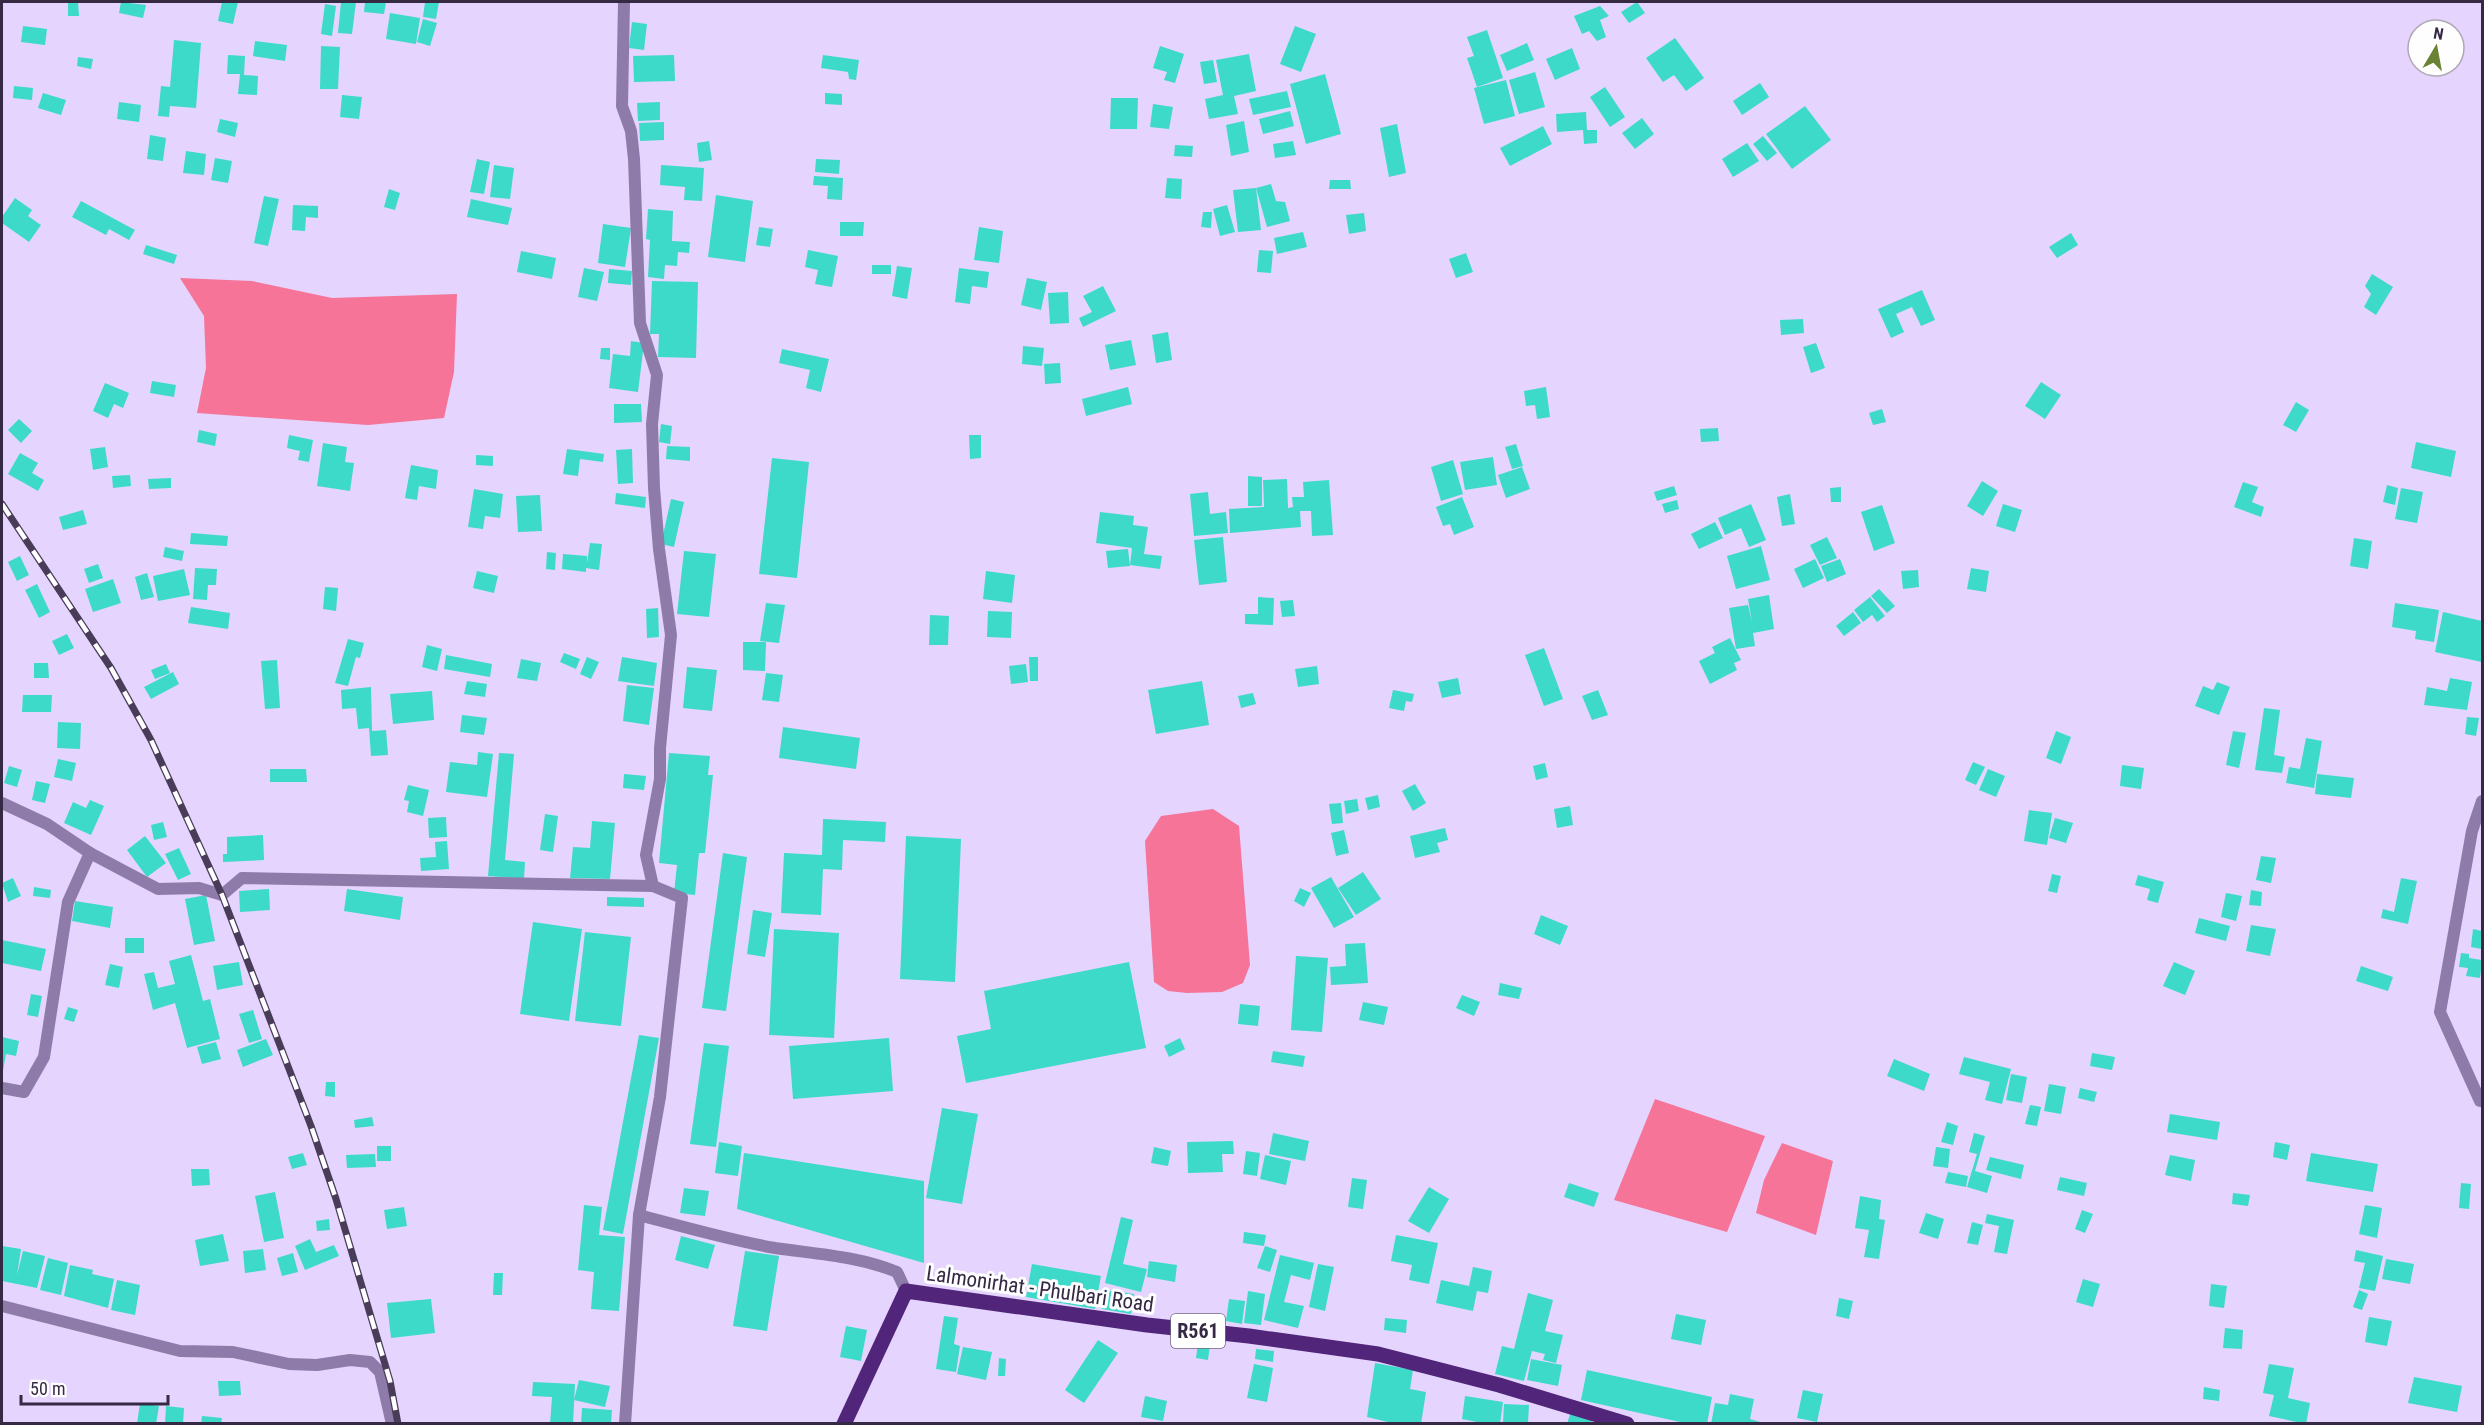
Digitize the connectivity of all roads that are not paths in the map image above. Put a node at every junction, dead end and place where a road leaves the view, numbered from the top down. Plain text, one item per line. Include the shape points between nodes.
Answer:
1 (624, 2) edge
2 (2482, 801) edge
3 (2, 803) edge
4 (90, 853) junction
5 (653, 886) junction
6 (2, 1088) edge
7 (2480, 1101) dead end
8 (639, 1215) junction
9 (906, 1291) junction
10 (2, 1306) edge
11 (392, 1424) edge
12 (625, 1424) edge
13 (844, 1424) edge
14 (1627, 1424) edge

1 - 5 street via 622,106 631,131 634,159 640,323 657,375 652,424 654,488 671,635 660,779 646,855
2 - 7 street via 2472,831 2440,1012
3 - 4 street via 47,824
4 - 5 street via 158,890 199,888 222,895 242,878
4 - 6 street via 68,902 44,1057 24,1092
5 - 8 street via 682,898 660,1098
8 - 9 street via 773,1247 881,1265 897,1272
8 - 12 street
9 - 13 main road, Lalmonirhat - Phulbari Road
9 - 14 main road, Lalmonirhat - Phulbari Road / R561 via 1378,1354 1498,1384
10 - 11 street via 180,1351 232,1352 289,1364 370,1362 380,1372

